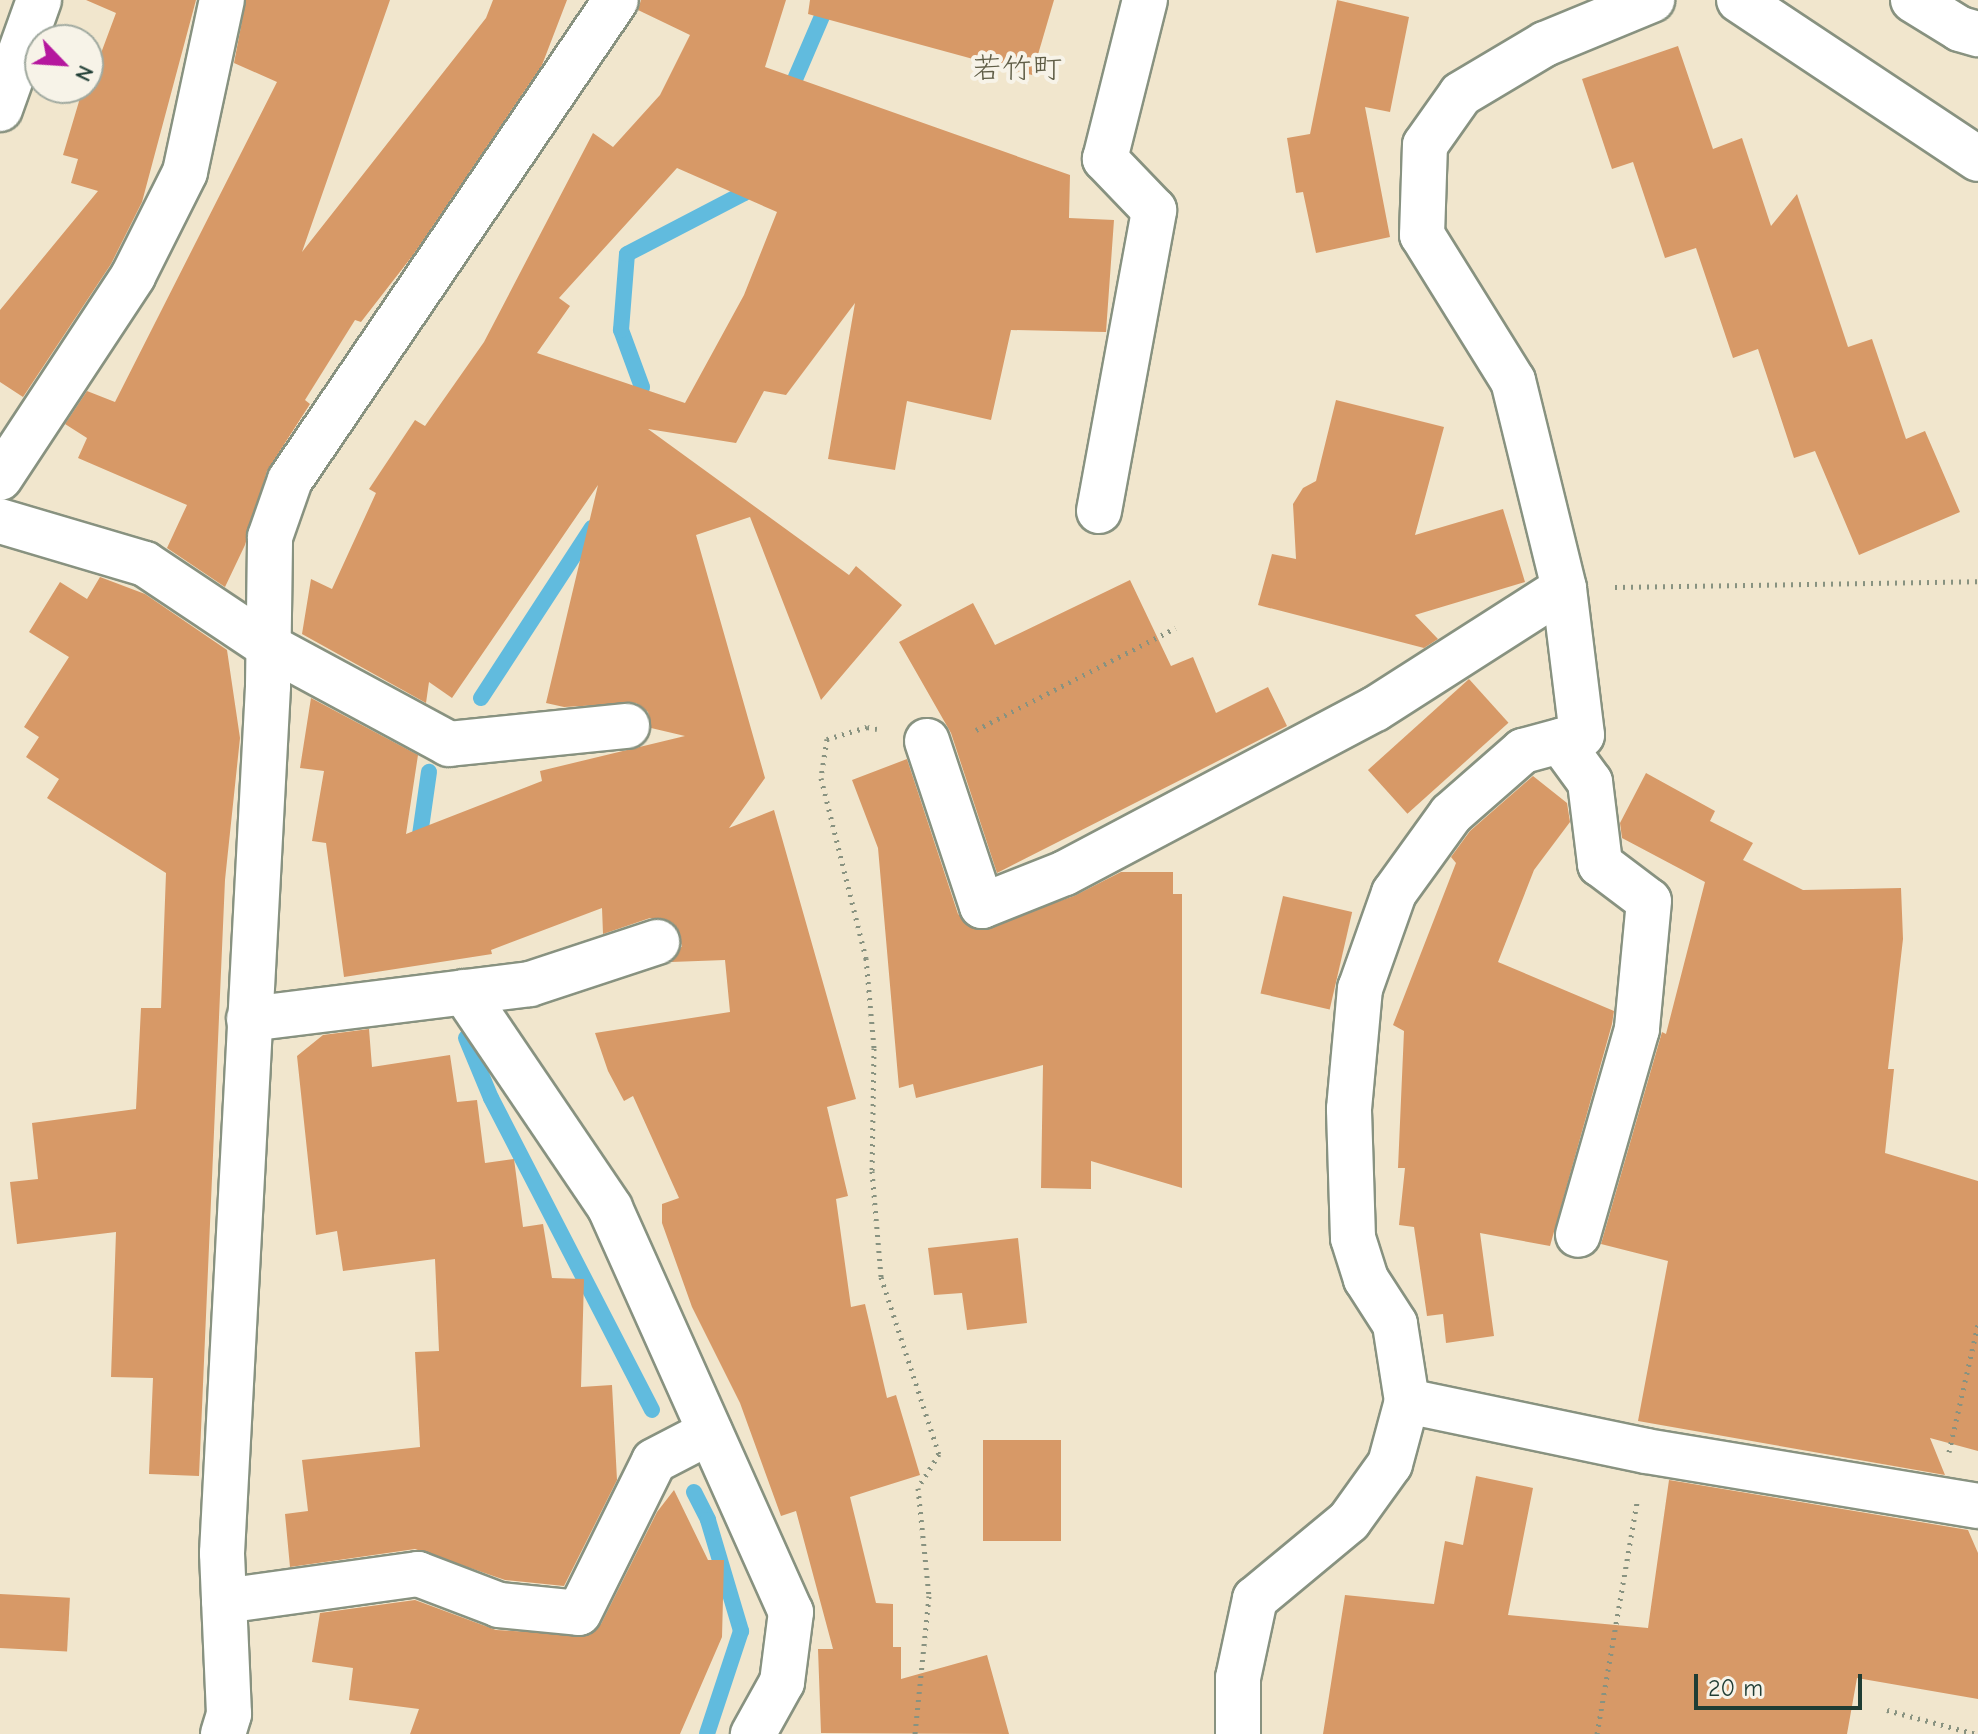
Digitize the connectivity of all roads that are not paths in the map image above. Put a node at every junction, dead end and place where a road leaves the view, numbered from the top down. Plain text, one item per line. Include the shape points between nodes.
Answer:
1 (39, 0) edge
2 (222, 0) edge
3 (616, 0) edge
4 (1145, 0) edge
5 (1652, 0) edge
6 (1739, 0) edge
7 (1913, 0) edge
8 (1978, 34) edge
9 (0, 109) edge
10 (1978, 159) edge
11 (0, 478) edge
12 (1099, 511) dead end
13 (0, 521) edge
14 (1564, 588) junction
15 (268, 646) junction
16 (627, 726) dead end
17 (927, 741) road end
18 (1560, 741) junction
19 (657, 942) dead end
20 (464, 992) junction
21 (249, 1019) junction
22 (1578, 1235) dead end
23 (1407, 1401) junction
24 (710, 1432) junction
25 (1958, 1502) edge
26 (224, 1601) junction
27 (223, 1734) edge
28 (753, 1734) edge
29 (1238, 1734) edge

1 - 9 street
2 - 11 street via 185,172 133,276
3 - 15 street via 290,480 270,537
4 - 12 street via 1105,159 1154,210
5 - 14 street via 1545,44 1461,94 1425,145 1422,235 1513,381
6 - 10 street
7 - 8 street
13 - 15 street via 145,564
14 - 17 street via 1375,709 1065,873 982,906
14 - 18 street via 1582,735
15 - 16 street via 449,744
15 - 21 street
18 - 22 street via 1590,782 1600,864 1649,901 1637,1029
18 - 23 street via 1523,751 1451,814 1394,893 1360,989 1349,1109 1353,1238 1366,1279 1395,1324
19 - 20 street via 530,984
20 - 21 street
20 - 24 street via 610,1208
21 - 26 street via 222,1553
23 - 25 street via 1646,1451
23 - 29 street via 1390,1464 1349,1521 1255,1599 1238,1678
24 - 26 street via 654,1461 579,1613 499,1605 418,1574
24 - 28 street via 791,1612 782,1682
26 - 27 street via 229,1714

